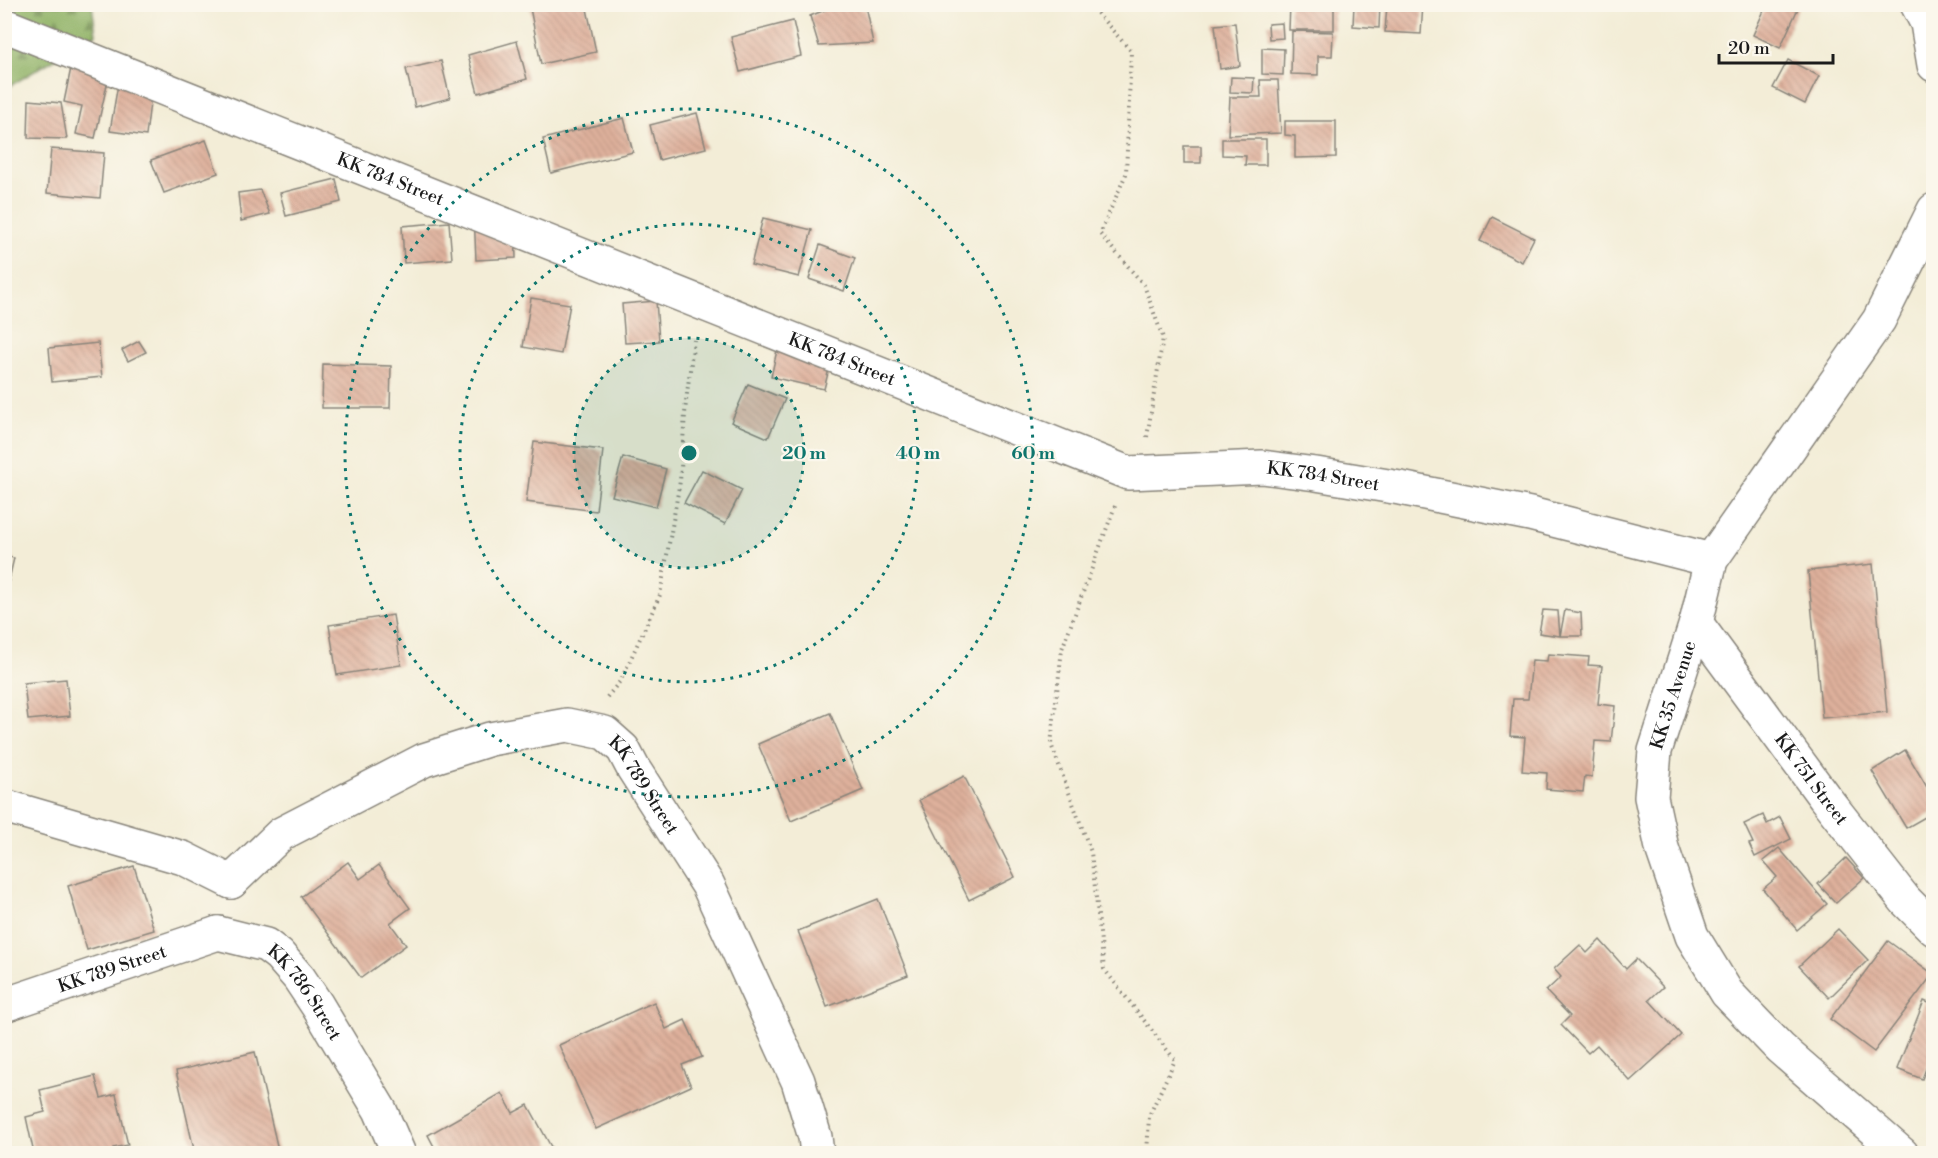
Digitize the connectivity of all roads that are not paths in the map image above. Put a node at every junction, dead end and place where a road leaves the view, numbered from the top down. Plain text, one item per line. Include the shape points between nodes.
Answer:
1 (1917, 4) edge
2 (4, 25) edge
3 (1934, 65) edge
4 (1934, 210) edge
5 (1711, 560) junction
6 (1696, 623) junction
7 (4, 806) edge
8 (231, 882) junction
9 (1934, 929) edge
10 (218, 933) junction
11 (4, 1005) edge
12 (399, 1154) edge
13 (817, 1154) edge
14 (1902, 1154) edge

1 - 3 street via 1927,23
2 - 5 street, KK 784 Street via 1128,473 1262,467 1316,474 1530,514
4 - 5 street, KK 35 Avenue via 1879,320
5 - 6 street, KK 35 Avenue
6 - 9 street, KK 751 Street via 1833,808 1905,900
6 - 14 street, KK 35 Avenue via 1655,751 1651,797 1662,848 1692,936 1727,993 1780,1048
7 - 8 street via 183,858
8 - 10 street
8 - 13 street, KK 789 Street via 281,834 424,760 490,740 567,725 605,733 623,749 708,885 798,1081
10 - 11 street, KK 789 Street
10 - 12 street, KK 786 Street via 266,945 299,978 380,1110

